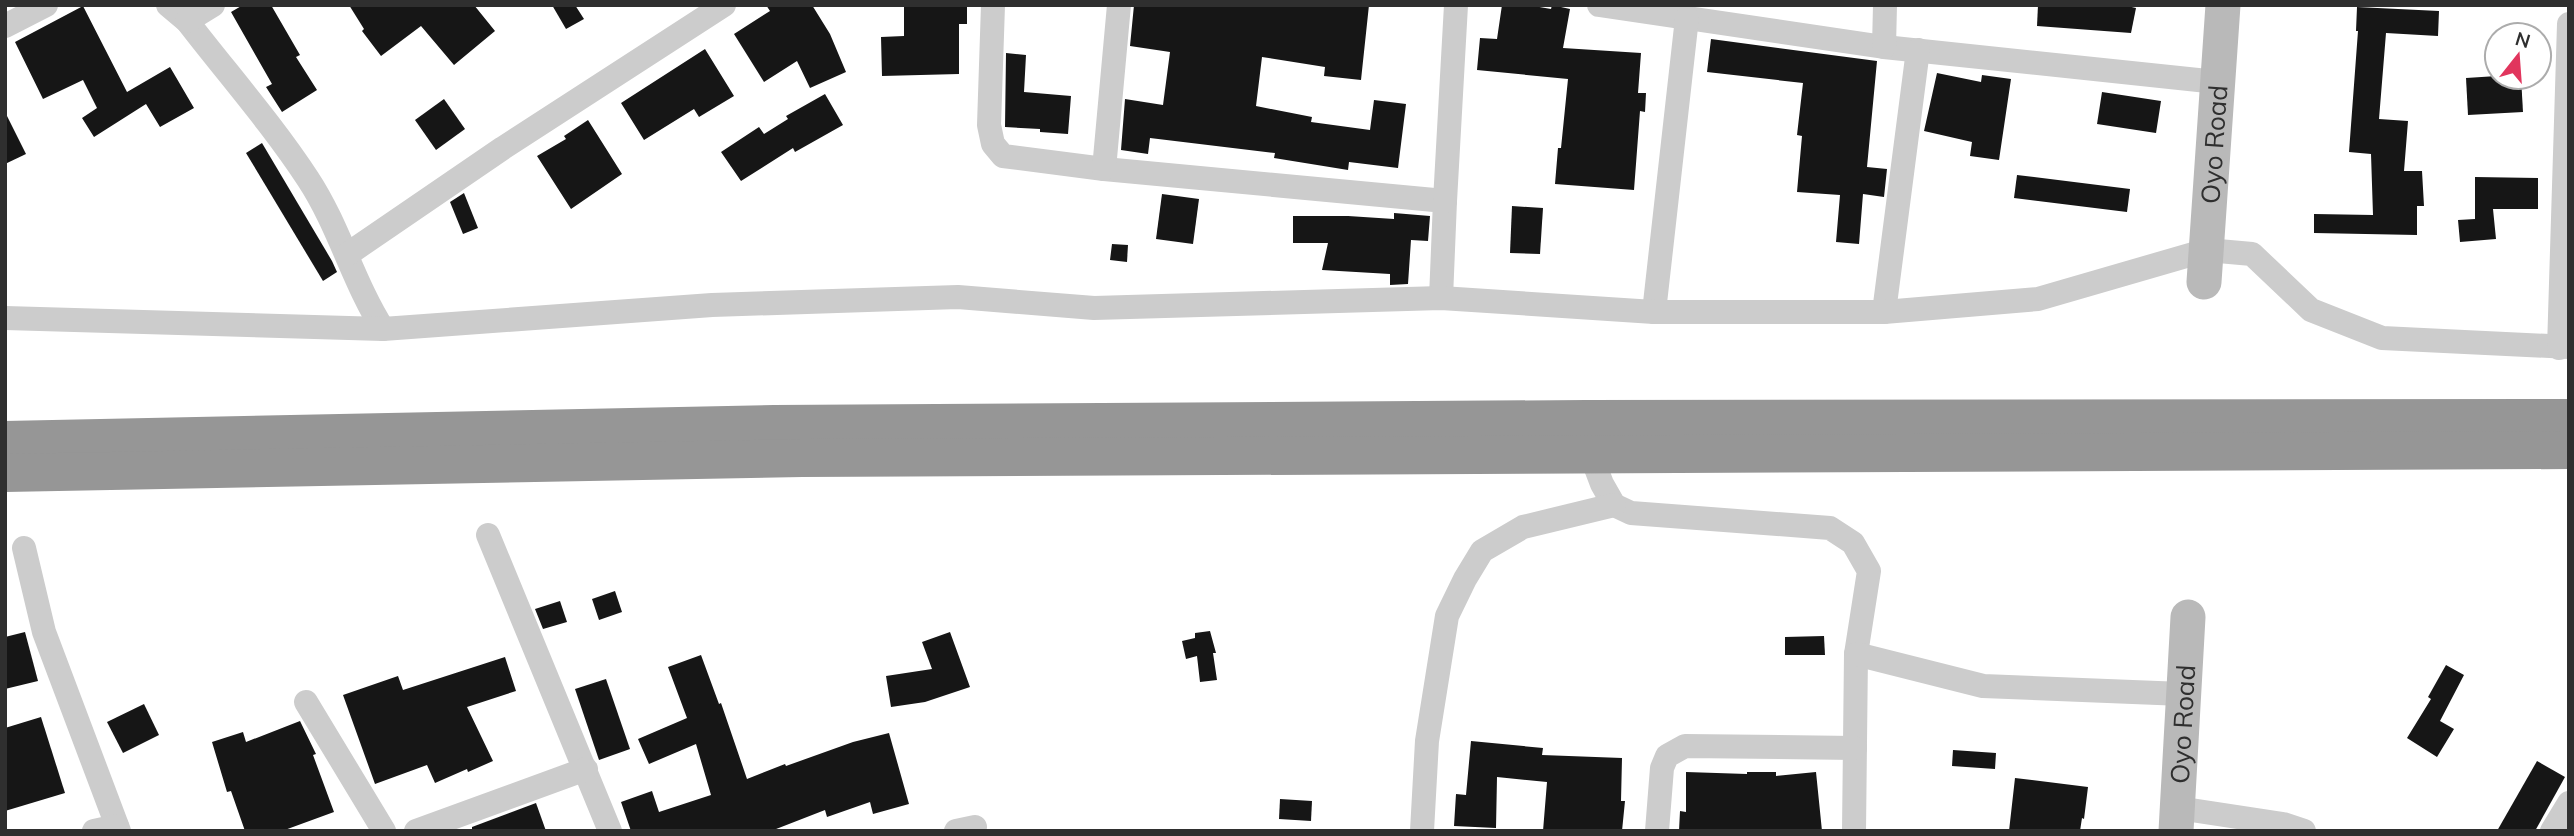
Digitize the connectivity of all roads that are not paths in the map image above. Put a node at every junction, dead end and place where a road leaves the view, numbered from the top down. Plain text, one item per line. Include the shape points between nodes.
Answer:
1 (213, 5) edge
2 (724, 5) edge
3 (993, 5) edge
4 (1119, 5) edge
5 (1456, 5) edge
6 (1885, 5) edge
7 (2222, 5) edge
8 (1608, 6) edge
9 (38, 7) edge
10 (177, 13) edge
11 (1687, 18) junction
12 (2569, 24) edge
13 (5, 26) edge
14 (1884, 47) junction
15 (1918, 50) junction
16 (2217, 82) junction
17 (1104, 169) junction
18 (1445, 201) junction
19 (348, 254) junction
20 (2206, 266) junction
21 (1441, 299) junction
22 (1654, 312) junction
23 (1884, 312) junction
24 (5, 318) edge
25 (383, 328) junction
26 (2564, 347) edge
27 (2569, 418) edge
28 (5, 440) edge
29 (2569, 450) edge
30 (1591, 455) junction
31 (5, 473) edge
32 (1614, 505) junction
33 (488, 535) dead end
34 (24, 548) dead end
35 (2188, 617) dead end
36 (1856, 654) junction
37 (2183, 694) junction
38 (306, 702) dead end
39 (1855, 748) junction
40 (586, 769) junction
41 (2569, 803) edge
42 (2177, 819) edge
43 (110, 829) edge
44 (384, 831) edge
45 (416, 831) edge
46 (610, 831) edge
47 (1422, 831) edge
48 (1657, 831) edge
49 (1854, 831) edge
50 (2304, 831) edge
51 (2552, 831) edge

1 - 10 street
2 - 19 street
3 - 17 street via 989,125 993,144 1003,156
4 - 17 street
5 - 18 street
6 - 14 street
7 - 16 street, Oyo Road
8 - 11 street
9 - 13 street
10 - 19 street via 309,180
11 - 14 street
11 - 22 street
12 - 26 street
14 - 15 street
15 - 16 street
15 - 23 street
16 - 20 street, Oyo Road
17 - 18 street
18 - 21 street
19 - 25 street
20 - 23 street via 2038,299
20 - 26 street via 2252,254 2311,310 2382,338
21 - 22 street
21 - 25 street via 1094,308 958,297 712,305
22 - 23 street
24 - 25 street
27 - 28 highway via 774,424
29 - 30 highway
30 - 31 highway via 815,458
30 - 32 street
32 - 36 street via 1630,513 1830,528 1853,543 1869,571
32 - 47 street via 1523,527 1482,551 1465,579 1447,616 1427,741
33 - 40 street
34 - 43 street via 44,632
35 - 37 street, Oyo Road
36 - 37 street via 1983,686
36 - 39 street
37 - 42 street, Oyo Road
38 - 44 street
39 - 48 street via 1685,746 1667,756 1661,768
39 - 49 street
40 - 45 street
40 - 46 street
41 - 51 street
42 - 50 street via 2283,824

